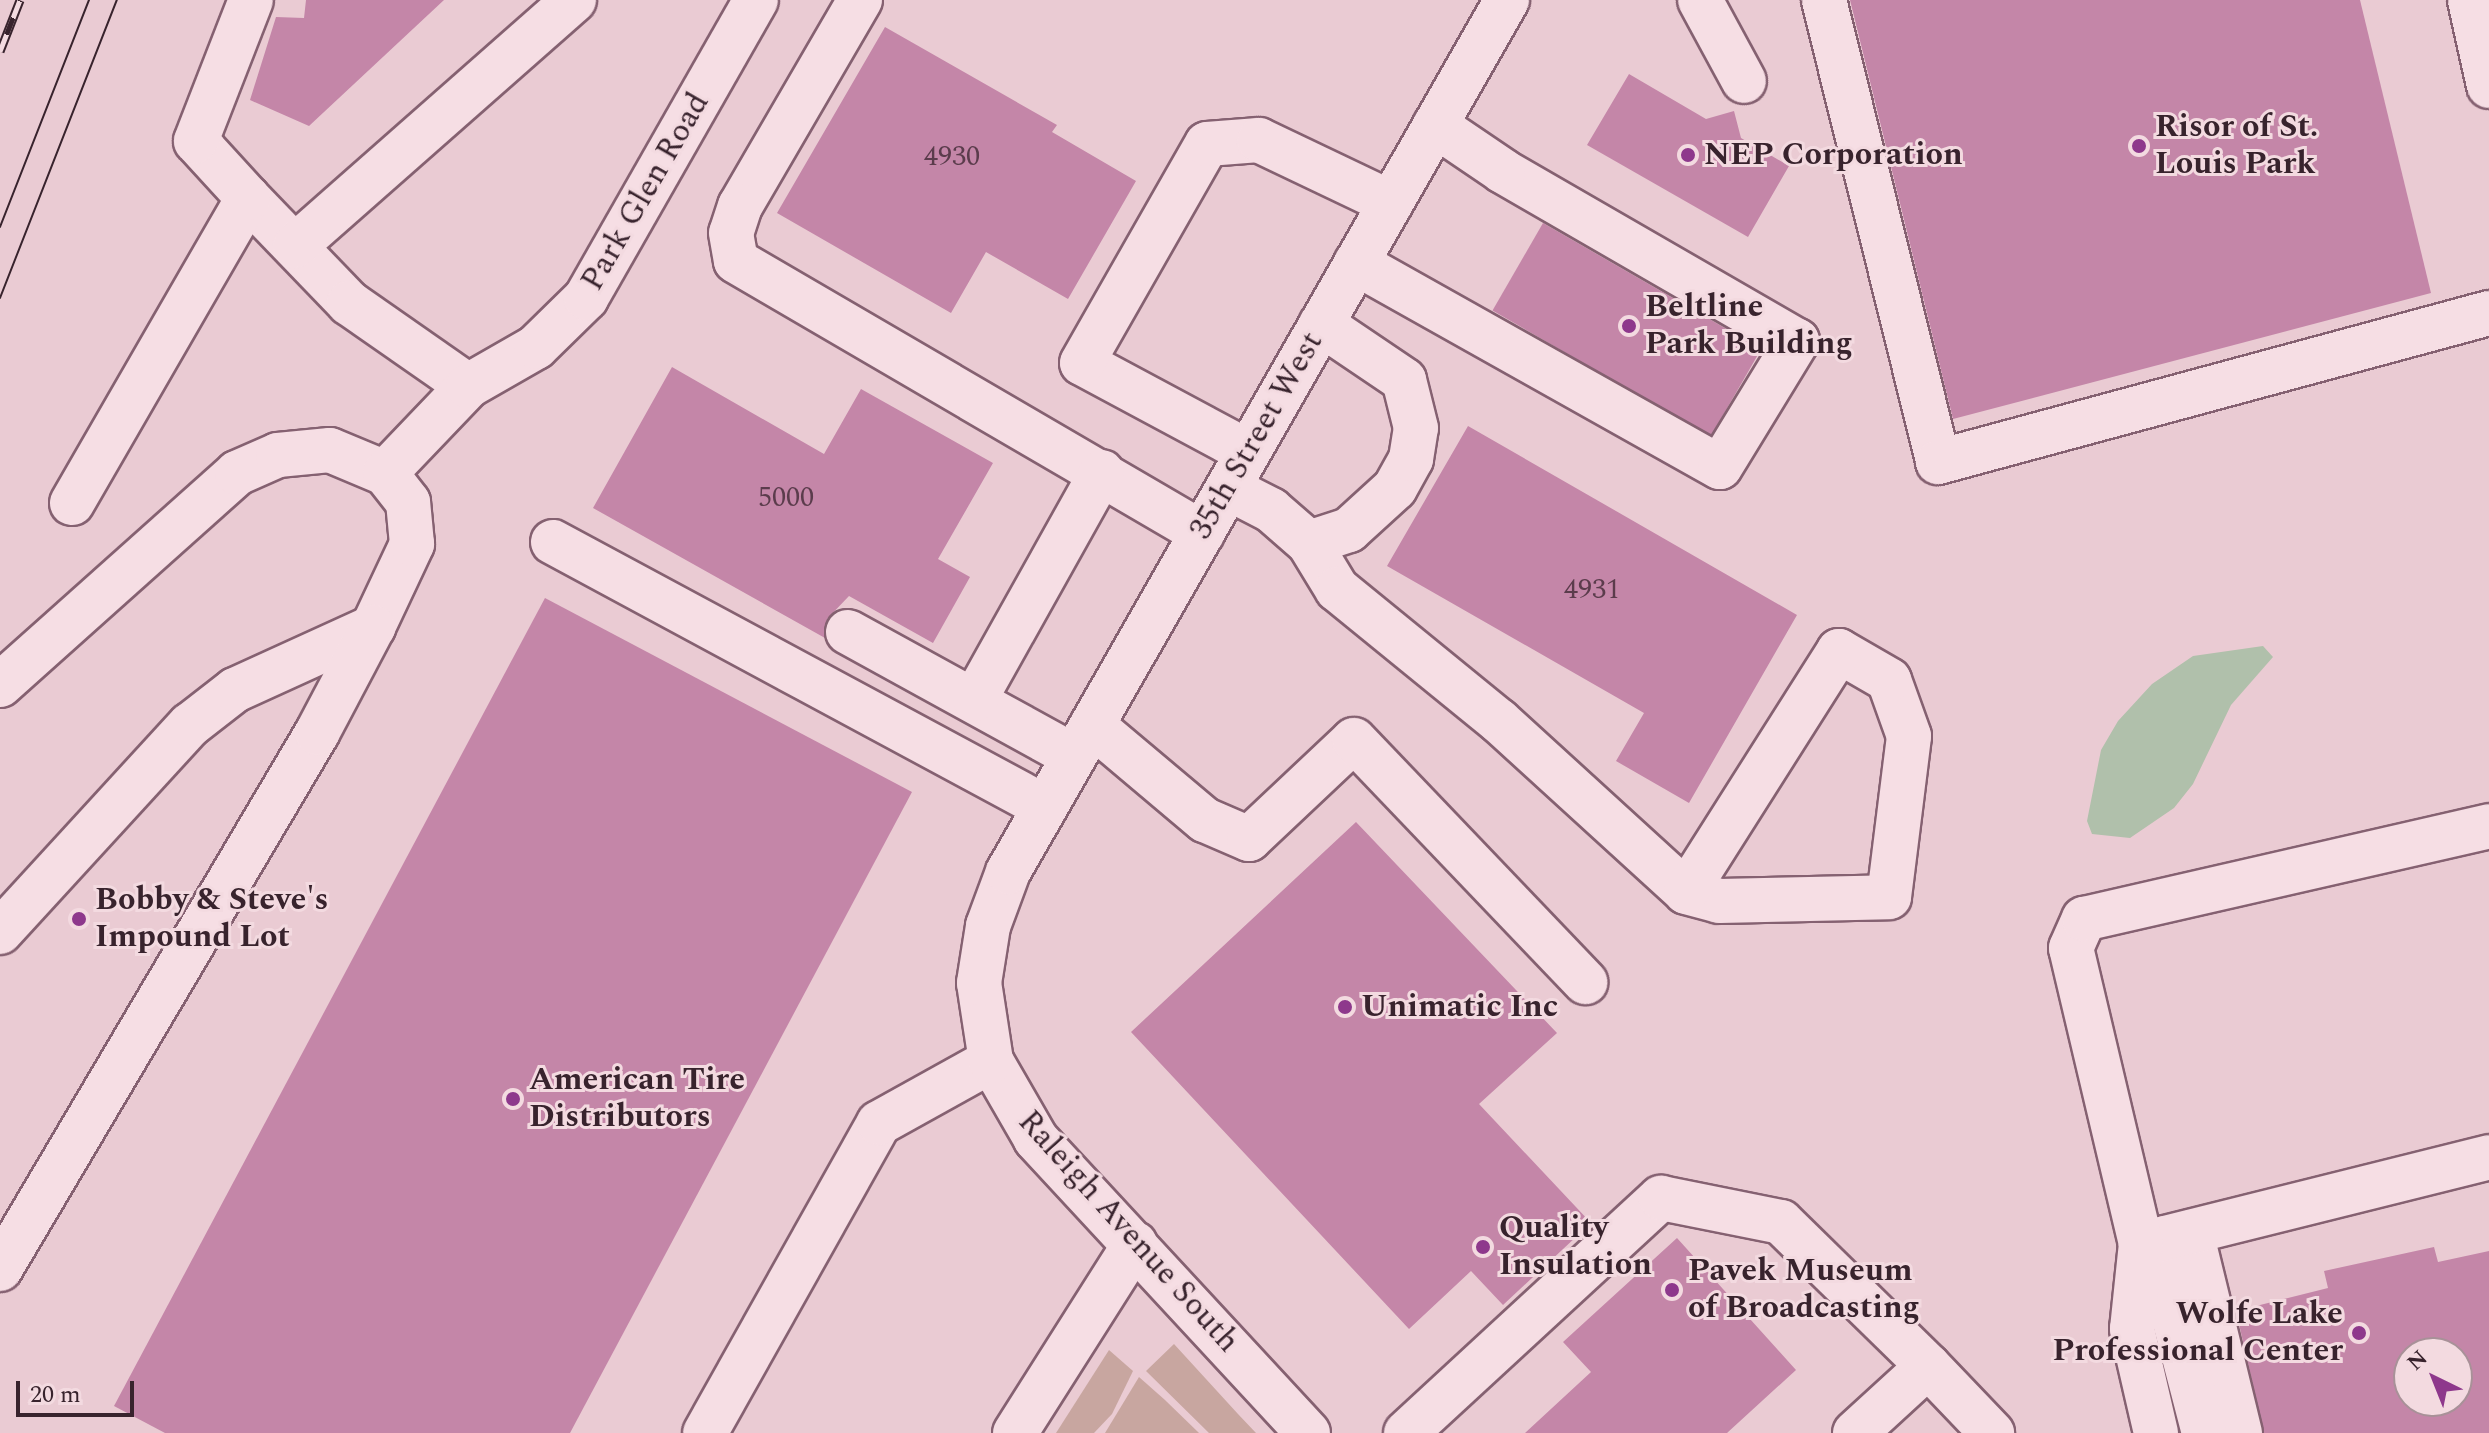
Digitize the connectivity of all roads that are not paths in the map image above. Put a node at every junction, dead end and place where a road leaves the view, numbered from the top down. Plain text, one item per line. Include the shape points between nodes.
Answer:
1 (251, 0) edge
2 (574, 0) edge
3 (756, 0) edge
4 (860, 0) edge
5 (1507, 0) edge
6 (1700, 0) edge
7 (1824, 0) edge
8 (2478, 16) edge
9 (1744, 81) dead end
10 (2489, 86) edge
11 (1435, 125) junction
12 (248, 198) junction
13 (1391, 203) junction
14 (295, 246) junction
15 (1356, 263) junction
16 (2489, 313) edge
17 (1321, 324) junction
18 (468, 386) junction
19 (1238, 470) junction
20 (1102, 472) junction
21 (385, 473) junction
22 (72, 503) dead end
23 (1202, 533) junction
24 (553, 542) dead end
25 (1309, 543) junction
26 (373, 627) junction
27 (848, 632) dead end
28 (0, 685) edge
29 (975, 699) junction
30 (1083, 740) junction
31 (1045, 807) junction
32 (2489, 826) edge
33 (1008, 872) joint
34 (1686, 892) junction
35 (0, 932) edge
36 (1585, 982) dead end
37 (991, 1061) junction
38 (2489, 1157) edge
39 (2166, 1238) junction
40 (1135, 1244) junction
41 (0, 1269) edge
42 (1928, 1366) junction
43 (709, 1432) edge
44 (1015, 1433) edge
45 (1308, 1433) edge
46 (1406, 1433) edge
47 (1855, 1433) edge
48 (1992, 1433) edge
49 (2156, 1433) edge
50 (2182, 1433) edge
51 (2204, 1433) edge
52 (2223, 1433) edge
53 (2240, 1433) edge

1 - 12 street via 196,141
2 - 14 street
3 - 18 street, Park Glen Road via 586,298 536,347
4 - 20 street via 740,206 731,233 736,261
5 - 11 street, 35th Street West
6 - 9 street
7 - 16 street via 1938,462
8 - 10 street
11 - 13 street, 35th Street West
11 - 15 street via 1797,341 1720,467
12 - 14 street
12 - 22 street
13 - 15 street, 35th Street West
13 - 19 street via 1259,140 1207,144 1082,363
14 - 18 street via 349,303
15 - 17 street, 35th Street West
17 - 19 street, 35th Street West
17 - 25 street via 1404,380 1416,428 1411,459 1372,513 1349,530
18 - 21 street, Park Glen Road
19 - 23 street, 35th Street West
19 - 25 street via 1271,510
20 - 23 street
20 - 29 street
21 - 26 street via 408,502 412,544
21 - 28 street via 330,450 278,455 237,473
23 - 30 street, 35th Street West
24 - 31 street
25 - 34 street via 1337,589 1499,721
26 - 35 street via 235,690 190,725
26 - 41 street via 317,733
27 - 29 street
29 - 30 street
30 - 31 street, 35th Street West
30 - 36 street via 1205,820 1249,839 1354,740
31 - 33 street, 35th Street West
32 - 39 street via 2084,919 2071,948
33 - 37 street, Raleigh Avenue South via 988,926 979,983
34 - 34 street via 1719,901 1889,897 1909,736 1889,680 1839,651
37 - 40 street, Raleigh Avenue South via 1036,1139
37 - 43 street via 879,1123
38 - 39 street
39 - 49 street via 2132,1329
39 - 50 street via 2155,1323
39 - 51 street via 2174,1318
39 - 52 street
39 - 53 street
40 - 44 street
40 - 45 street, Raleigh Avenue South
42 - 46 street via 1781,1222 1661,1198
42 - 47 street
42 - 48 street

